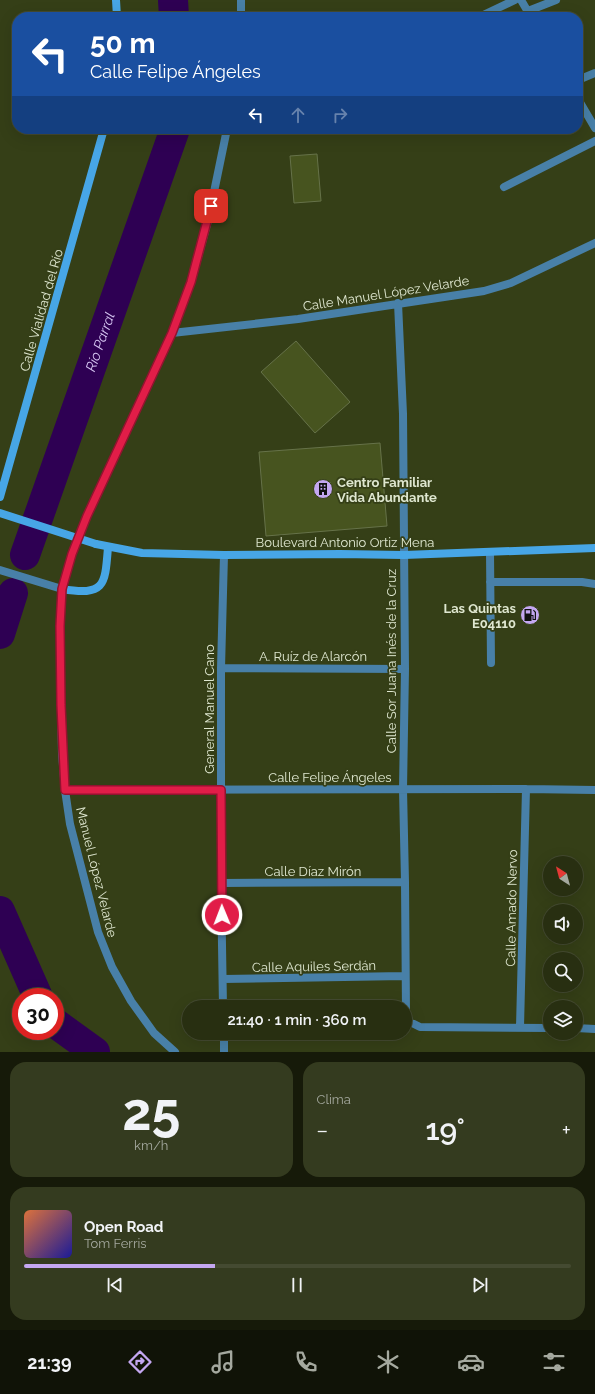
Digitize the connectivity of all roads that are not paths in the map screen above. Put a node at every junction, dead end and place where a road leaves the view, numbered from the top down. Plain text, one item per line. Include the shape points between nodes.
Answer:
1 (241, 0) edge
2 (515, 0) edge
3 (521, 0) edge
4 (556, 0) edge
5 (114, 1) edge
6 (116, 12) edge
7 (241, 12) edge
8 (490, 12) edge
9 (528, 12) edge
10 (533, 12) edge
11 (595, 73) edge
12 (583, 78) edge
13 (583, 108) edge
14 (595, 128) edge
15 (103, 134) edge
16 (226, 134) edge
17 (595, 140) edge
18 (504, 187) dead end
19 (595, 243) edge
20 (398, 303) junction
21 (172, 333) junction
22 (2, 486) edge
23 (0, 497) edge
24 (0, 513) edge
25 (108, 546) junction
26 (595, 548) edge
27 (490, 552) junction
28 (224, 555) junction
29 (404, 555) junction
30 (0, 570) edge
31 (490, 582) junction
32 (595, 584) edge
33 (62, 589) junction
34 (491, 663) dead end
35 (221, 668) junction
36 (405, 669) junction
37 (403, 789) junction
38 (526, 789) junction
39 (65, 790) junction
40 (221, 790) junction
41 (595, 790) edge
42 (405, 882) junction
43 (221, 883) junction
44 (404, 976) junction
45 (223, 979) junction
46 (223, 1000) edge
47 (520, 1027) junction
48 (543, 1028) edge
49 (583, 1028) edge
50 (595, 1028) edge
51 (224, 1040) edge
52 (175, 1052) edge
53 (224, 1052) edge

1 - 7 street
2 - 8 street
3 - 9 street
4 - 10 street
5 - 6 main road
11 - 12 street
13 - 14 street
15 - 22 main road, Calle Vialidad del Río
16 - 21 street, Manuel López Velarde via 208,221 191,282
17 - 18 street
19 - 20 street, Calle Manuel López Velarde via 498,287
20 - 21 street, Calle Manuel López Velarde via 298,319
20 - 29 street, Calle Sor Juana Inés de la Cruz via 403,414
21 - 33 street, Manuel López Velarde via 87,516
22 - 23 main road, Calle Vialidad del Río
24 - 25 main road, Boulevard Antonio Ortiz Mena, bridge
25 - 28 main road, Boulevard Antonio Ortiz Mena via 142,553
25 - 33 main road via 104,580 95,589 79,592
26 - 27 main road, Boulevard Antonio Ortiz Mena
27 - 29 main road, Boulevard Antonio Ortiz Mena
27 - 31 street
28 - 29 main road, Boulevard Antonio Ortiz Mena
28 - 35 street, General Manuel Cano
29 - 36 street, Calle Sor Juana Inés de la Cruz
30 - 33 street
31 - 32 street
31 - 34 street
33 - 39 street, Manuel López Velarde via 61,705
35 - 36 street, A. Ruíz de Alarcón
35 - 40 street, General Manuel Cano
36 - 37 street, Calle Sor Juana Inés de la Cruz
37 - 38 street, Calle Felipe Ángeles
37 - 40 street, Calle Felipe Ángeles
37 - 42 street, Calle Sor Juana Inés de la Cruz
38 - 41 street, Calle Felipe Ángeles
38 - 47 street, Calle Amado Nervo
39 - 40 street, Calle Felipe Ángeles
39 - 52 street, Manuel López Velarde via 70,824 86,889 98,932 112,967 131,1001 154,1033
40 - 43 street, General Manuel Cano
42 - 43 street, Calle Díaz Mirón
42 - 44 street, Calle Sor Juana Inés de la Cruz
43 - 45 street, General Manuel Cano
44 - 45 street, Calle Aquiles Serdán
44 - 47 street, Calle Sor Juana Inés de la Cruz via 407,1018 420,1027
45 - 46 street, General Manuel Cano
47 - 48 street
49 - 50 street
51 - 53 street

